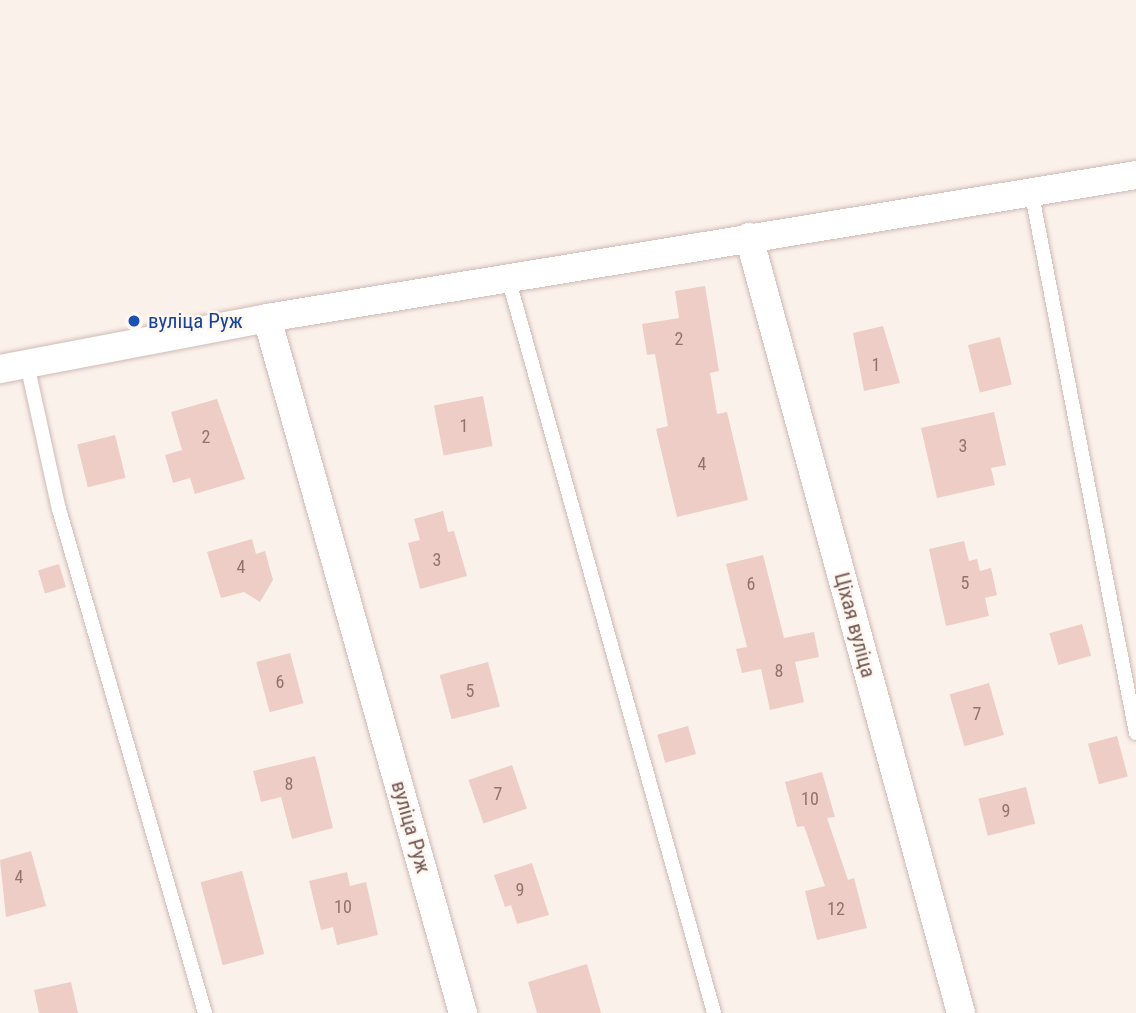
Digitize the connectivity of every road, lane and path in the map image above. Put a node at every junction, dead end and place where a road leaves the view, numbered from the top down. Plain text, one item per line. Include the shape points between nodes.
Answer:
1 (1136, 175) edge
2 (1032, 195) junction
3 (749, 237) junction
4 (509, 281) junction
5 (267, 318) junction
6 (13, 366) edge
7 (1136, 733) edge
8 (205, 1013) edge
9 (463, 1013) edge
10 (714, 1013) edge
11 (961, 1013) edge

1 - 2 street
2 - 3 street
2 - 7 lane
3 - 4 street
3 - 11 street, Ціхая вуліца
4 - 5 street
4 - 10 lane
5 - 6 street
5 - 9 street, вуліца Руж
6 - 8 lane

